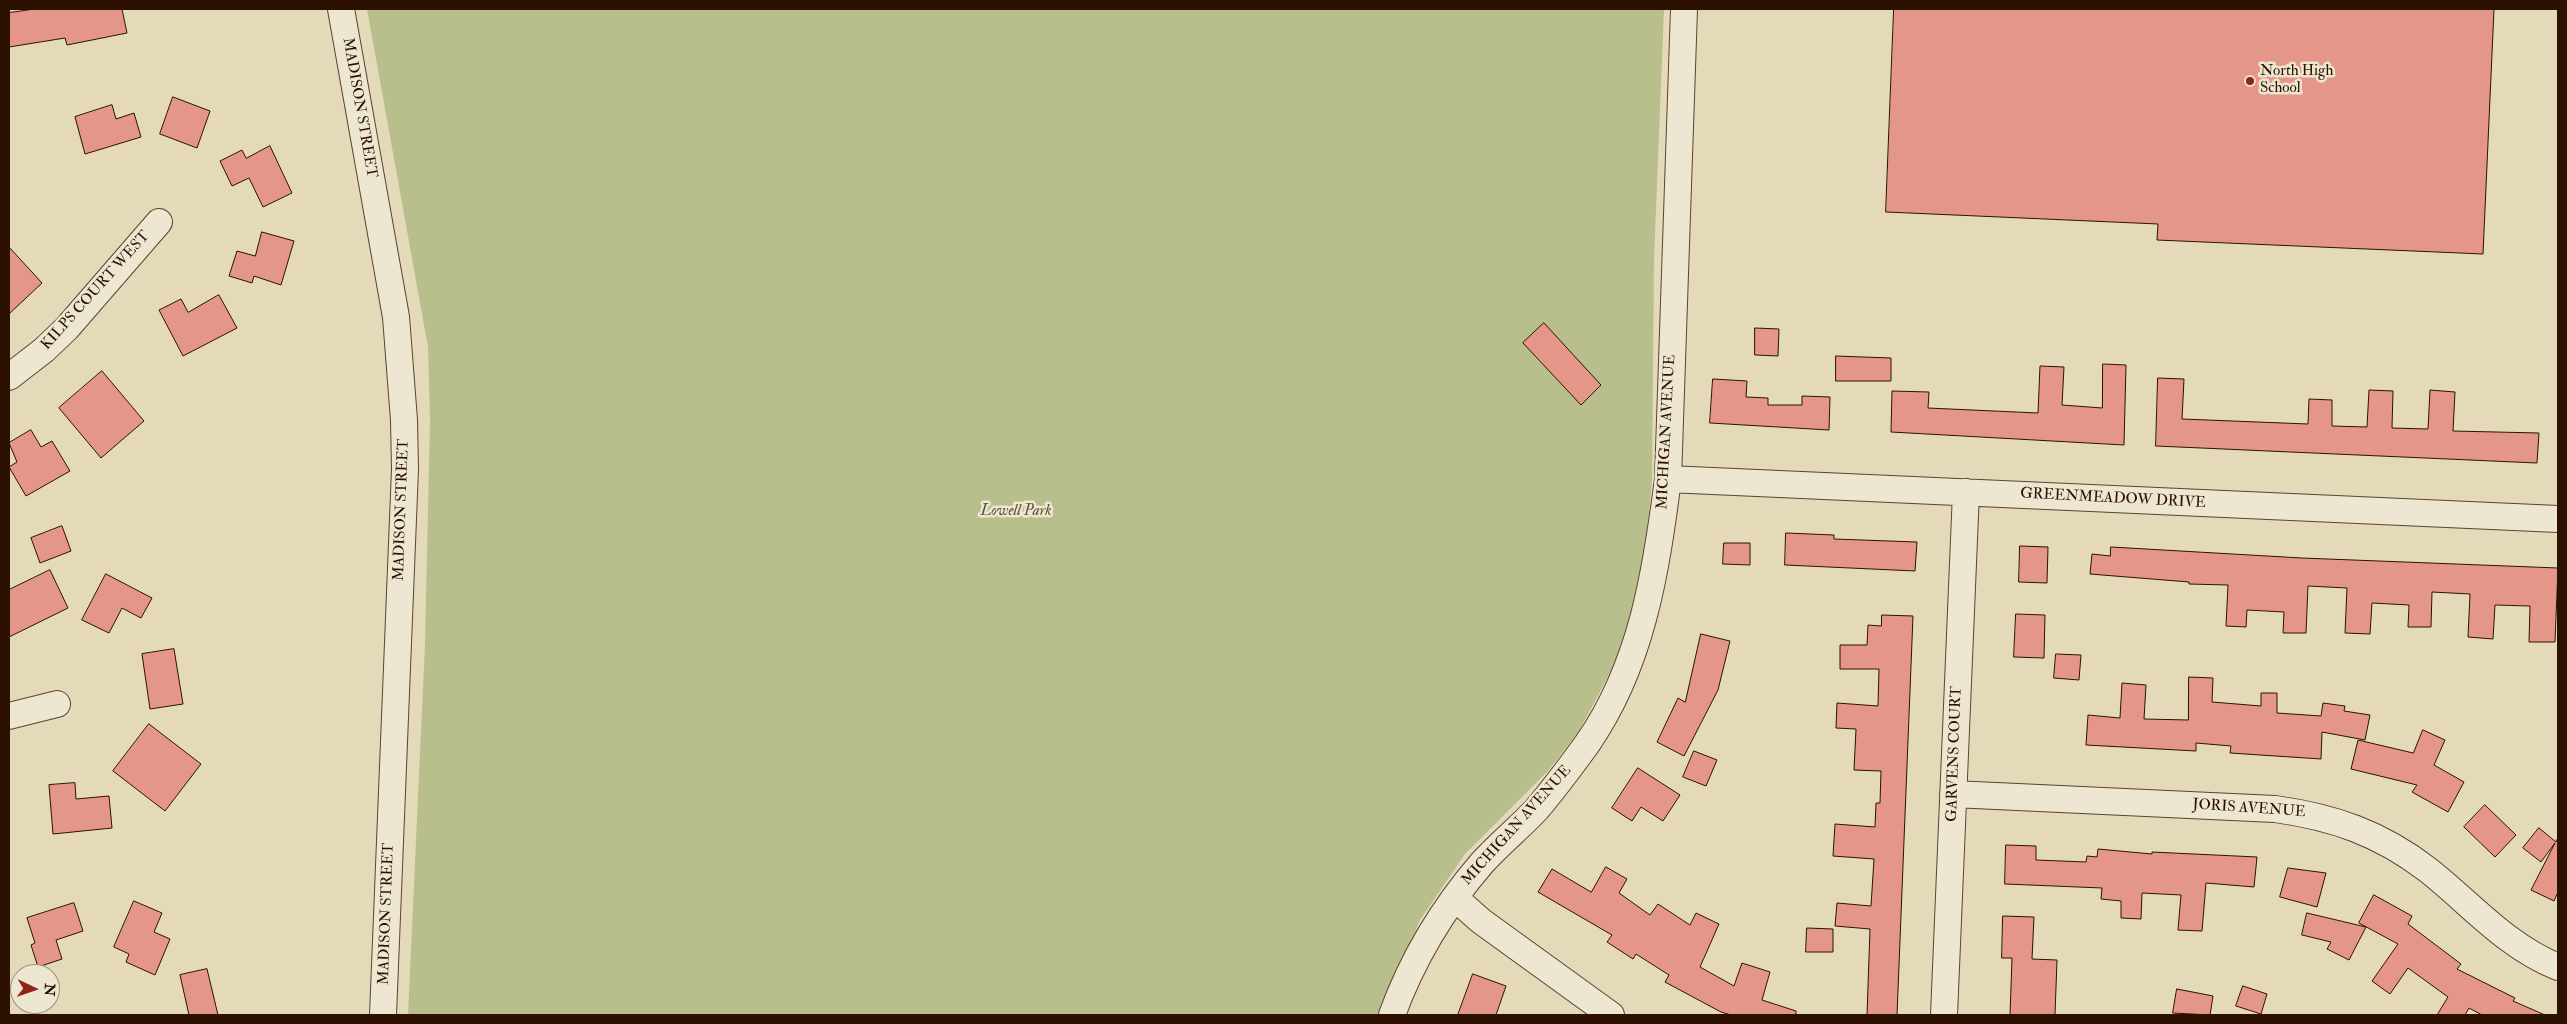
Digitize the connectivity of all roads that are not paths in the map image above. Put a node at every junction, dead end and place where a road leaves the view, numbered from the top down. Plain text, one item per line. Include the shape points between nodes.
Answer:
1 (341, 9) edge
2 (1684, 9) edge
3 (158, 222) dead end
4 (9, 377) edge
5 (1668, 479) junction
6 (1966, 492) junction
7 (2558, 519) edge
8 (57, 704) dead end
9 (9, 716) edge
10 (1953, 794) junction
11 (1455, 898) junction
12 (2558, 967) edge
13 (383, 1015) edge
14 (1392, 1015) edge
15 (1611, 1015) edge
16 (1944, 1015) edge

1 - 13 street, MADISON STREET via 396,317 404,420 405,469
2 - 5 street, MICHIGAN AVENUE
3 - 4 street, KILPS COURT WEST via 67,328
5 - 6 street, GREENMEADOW DRIVE
5 - 11 street, MICHIGAN AVENUE via 1649,602 1614,698 1588,742 1536,810 1483,861
6 - 7 street, GREENMEADOW DRIVE
6 - 10 street, GARVENS COURT
8 - 9 street
10 - 12 street, JORIS AVENUE via 2274,809 2317,815 2349,826 2408,856 2501,934
10 - 16 street, GARVENS COURT
11 - 14 street, MICHIGAN AVENUE via 1415,962
11 - 15 street via 1481,921

